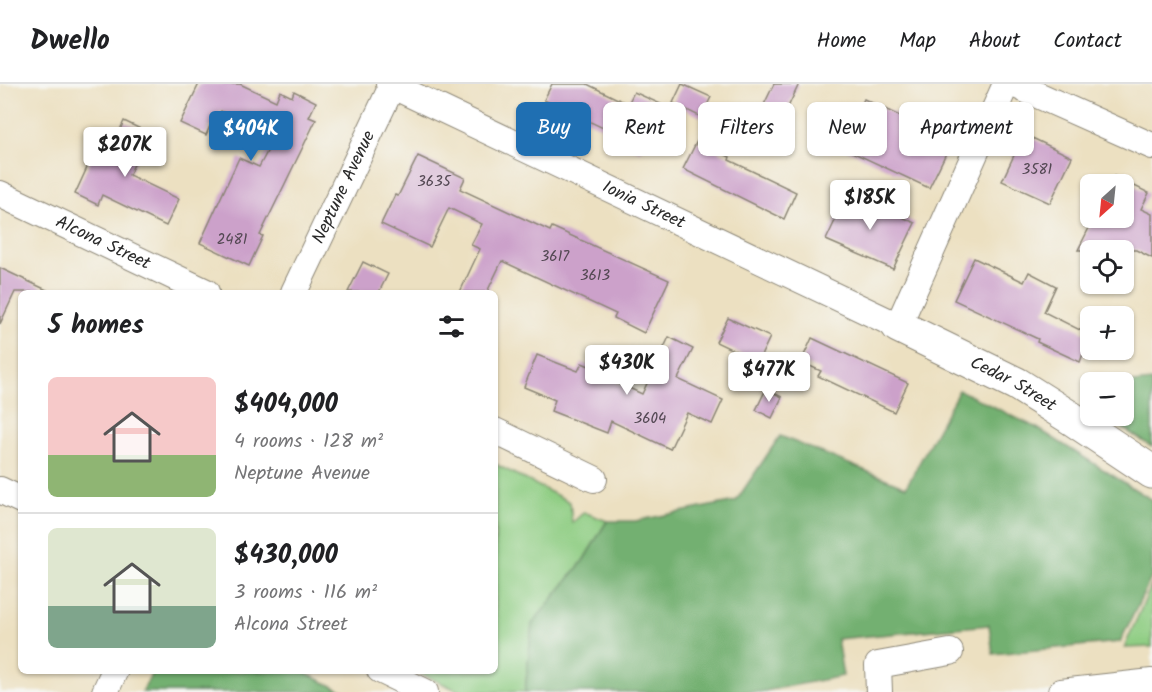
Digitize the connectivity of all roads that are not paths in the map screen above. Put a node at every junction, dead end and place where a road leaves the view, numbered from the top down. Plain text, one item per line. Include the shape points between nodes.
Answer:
1 (391, 84) edge
2 (1006, 84) edge
3 (1013, 84) edge
4 (1152, 146) edge
5 (0, 194) edge
6 (202, 290) edge
7 (295, 290) edge
8 (898, 326) junction
9 (498, 432) edge
10 (1152, 472) edge
11 (594, 479) dead end
12 (0, 490) edge
13 (18, 499) edge
14 (950, 652) dead end
15 (113, 674) edge
16 (388, 674) edge
17 (1152, 682) edge
18 (105, 692) edge
19 (425, 692) edge
20 (879, 692) edge
21 (1061, 692) edge

1 - 7 street, Neptune Avenue
1 - 8 street, Ionia Street
2 - 8 street
3 - 4 street
5 - 6 street, Alcona Street
8 - 10 street, Cedar Street via 1017,384
9 - 11 street
12 - 13 street
14 - 20 street via 878,665
15 - 18 street
16 - 19 street
17 - 21 street

